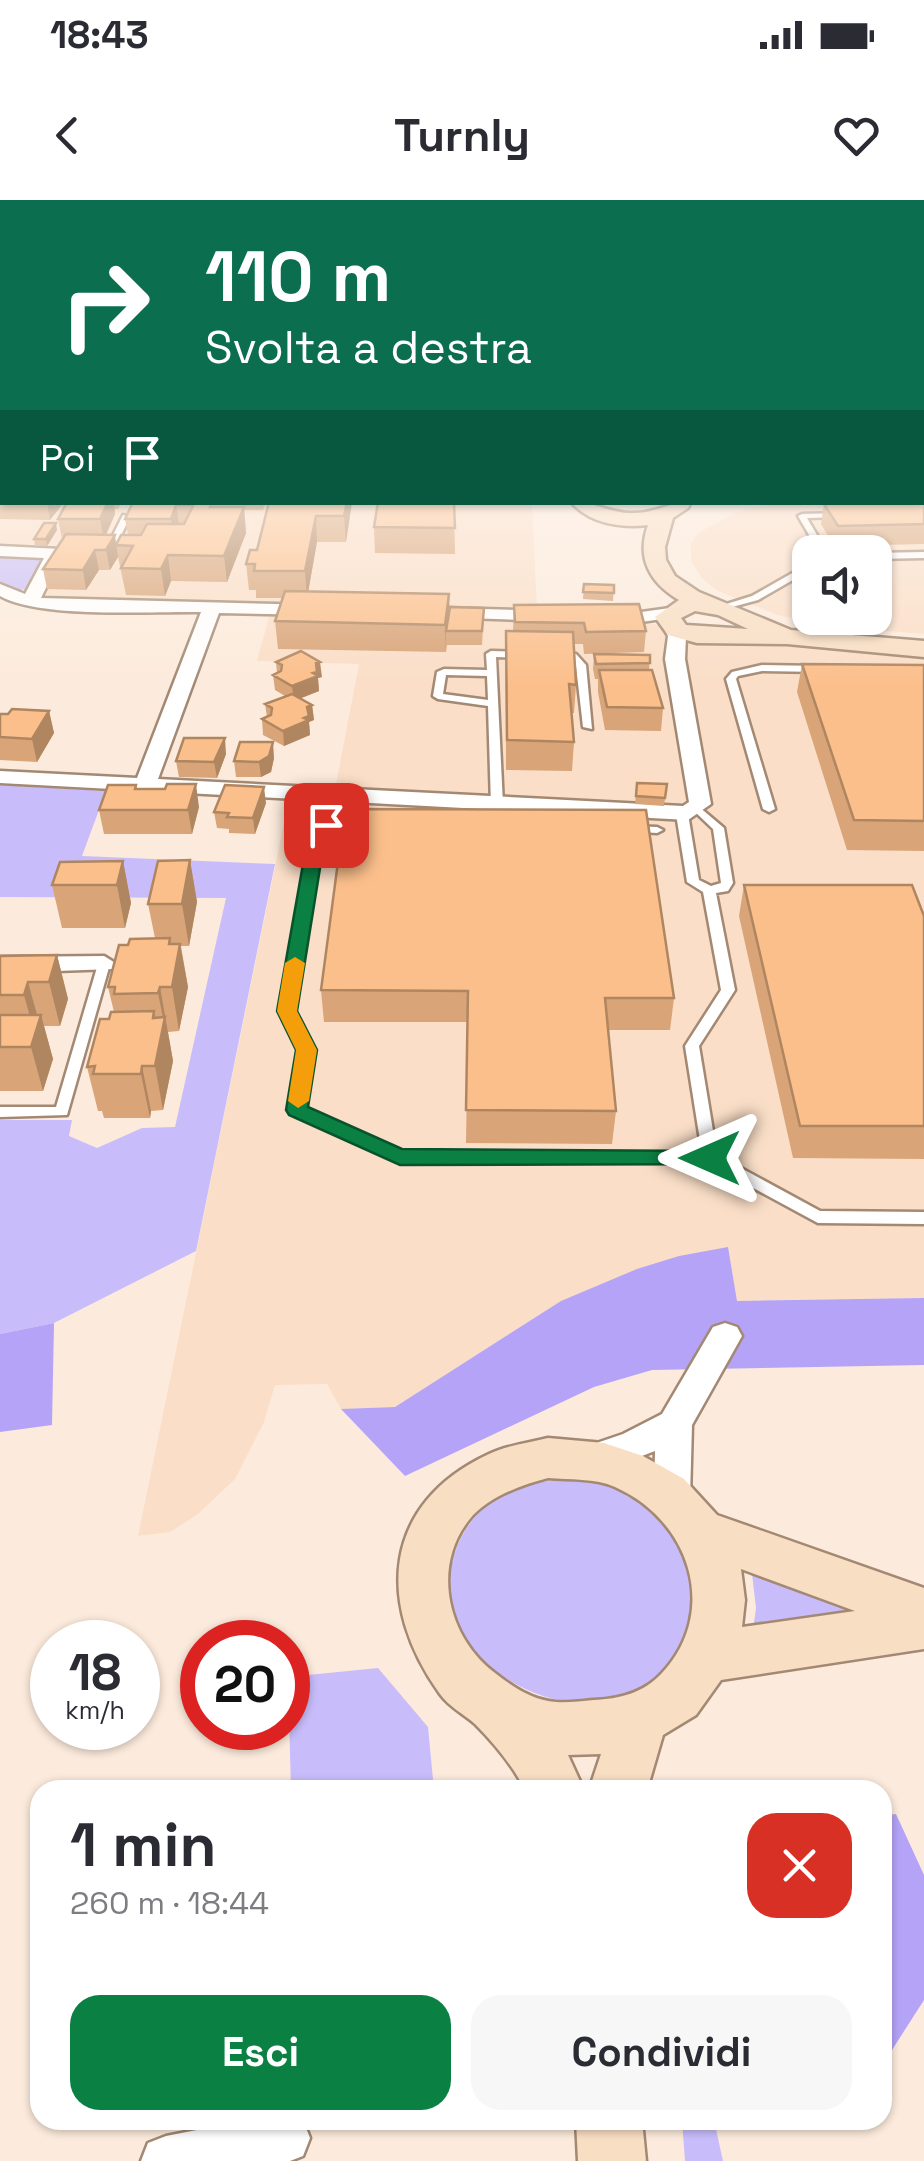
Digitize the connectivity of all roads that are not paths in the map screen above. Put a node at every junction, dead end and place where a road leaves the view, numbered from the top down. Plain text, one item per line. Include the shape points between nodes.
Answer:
1 (586, 505) edge
2 (677, 506) edge
3 (601, 514) junction
4 (854, 515) edge
5 (126, 517) edge
6 (813, 535) edge
7 (94, 548) edge
8 (653, 548) junction
9 (0, 551) edge
10 (924, 555) edge
11 (892, 556) edge
12 (792, 577) edge
13 (0, 589) edge
14 (30, 602) junction
15 (212, 608) junction
16 (346, 611) edge
17 (423, 613) edge
18 (576, 617) edge
19 (730, 617) junction
20 (624, 618) edge
21 (673, 620) junction
22 (924, 649) edge
23 (834, 669) edge
24 (491, 673) junction
25 (491, 704) junction
26 (588, 728) dead end
27 (0, 777) edge
28 (145, 785) junction
29 (497, 805) junction
30 (769, 809) dead end
31 (691, 812) junction
32 (376, 824) edge
33 (622, 829) edge
34 (657, 830) dead end
35 (709, 890) junction
36 (104, 964) joint
37 (0, 965) edge
38 (0, 1112) edge
39 (710, 1158) junction
40 (924, 1218) edge
41 (725, 1336) dead end
42 (674, 1424) junction
43 (592, 1460) junction
44 (687, 1515) junction
45 (924, 1612) edge
46 (924, 1625) edge
47 (709, 1657) junction
48 (495, 1709) junction
49 (640, 1719) junction
50 (550, 1780) edge
51 (621, 1780) edge
52 (610, 2130) edge
53 (286, 2138) dead end
54 (166, 2161) edge
55 (612, 2161) edge

1 - 3 main road
2 - 3 main road via 632,519
2 - 8 main road
3 - 8 main road
4 - 6 lane via 802,516
5 - 7 lane via 112,548
8 - 21 main road
9 - 14 street via 57,551
10 - 11 lane
12 - 19 lane
13 - 14 street
14 - 15 street
15 - 16 street
15 - 28 street
17 - 18 street
19 - 21 main road
19 - 21 main road
19 - 22 main road via 787,637
20 - 21 street
21 - 31 street via 700,804
23 - 30 lane via 762,668 731,679
24 - 25 lane
24 - 25 lane via 444,672 438,696
24 - 26 lane via 491,654 573,656 582,664
25 - 29 lane
27 - 28 street
28 - 29 street
29 - 31 street via 548,813
31 - 35 lane via 693,882
31 - 35 lane via 718,828 728,884
32 - 39 lane via 326,825 316,836 287,1011 306,1050 297,1110 400,1157
33 - 34 lane
35 - 39 lane via 728,990 692,1046
36 - 37 street
36 - 38 lane via 62,1112
39 - 40 lane via 818,1217
41 - 42 street
42 - 43 street
42 - 44 street
43 - 44 main road via 635,1474
43 - 48 main road via 548,1458 505,1468 468,1489 440,1518 423,1556 420,1598 430,1640 456,1678
44 - 45 main road
44 - 47 main road via 718,1572 721,1616
46 - 47 main road
47 - 49 main road via 681,1694
48 - 49 main road via 542,1728 592,1731
48 - 50 main road via 536,1754
49 - 51 main road
52 - 55 main road
53 - 54 street

